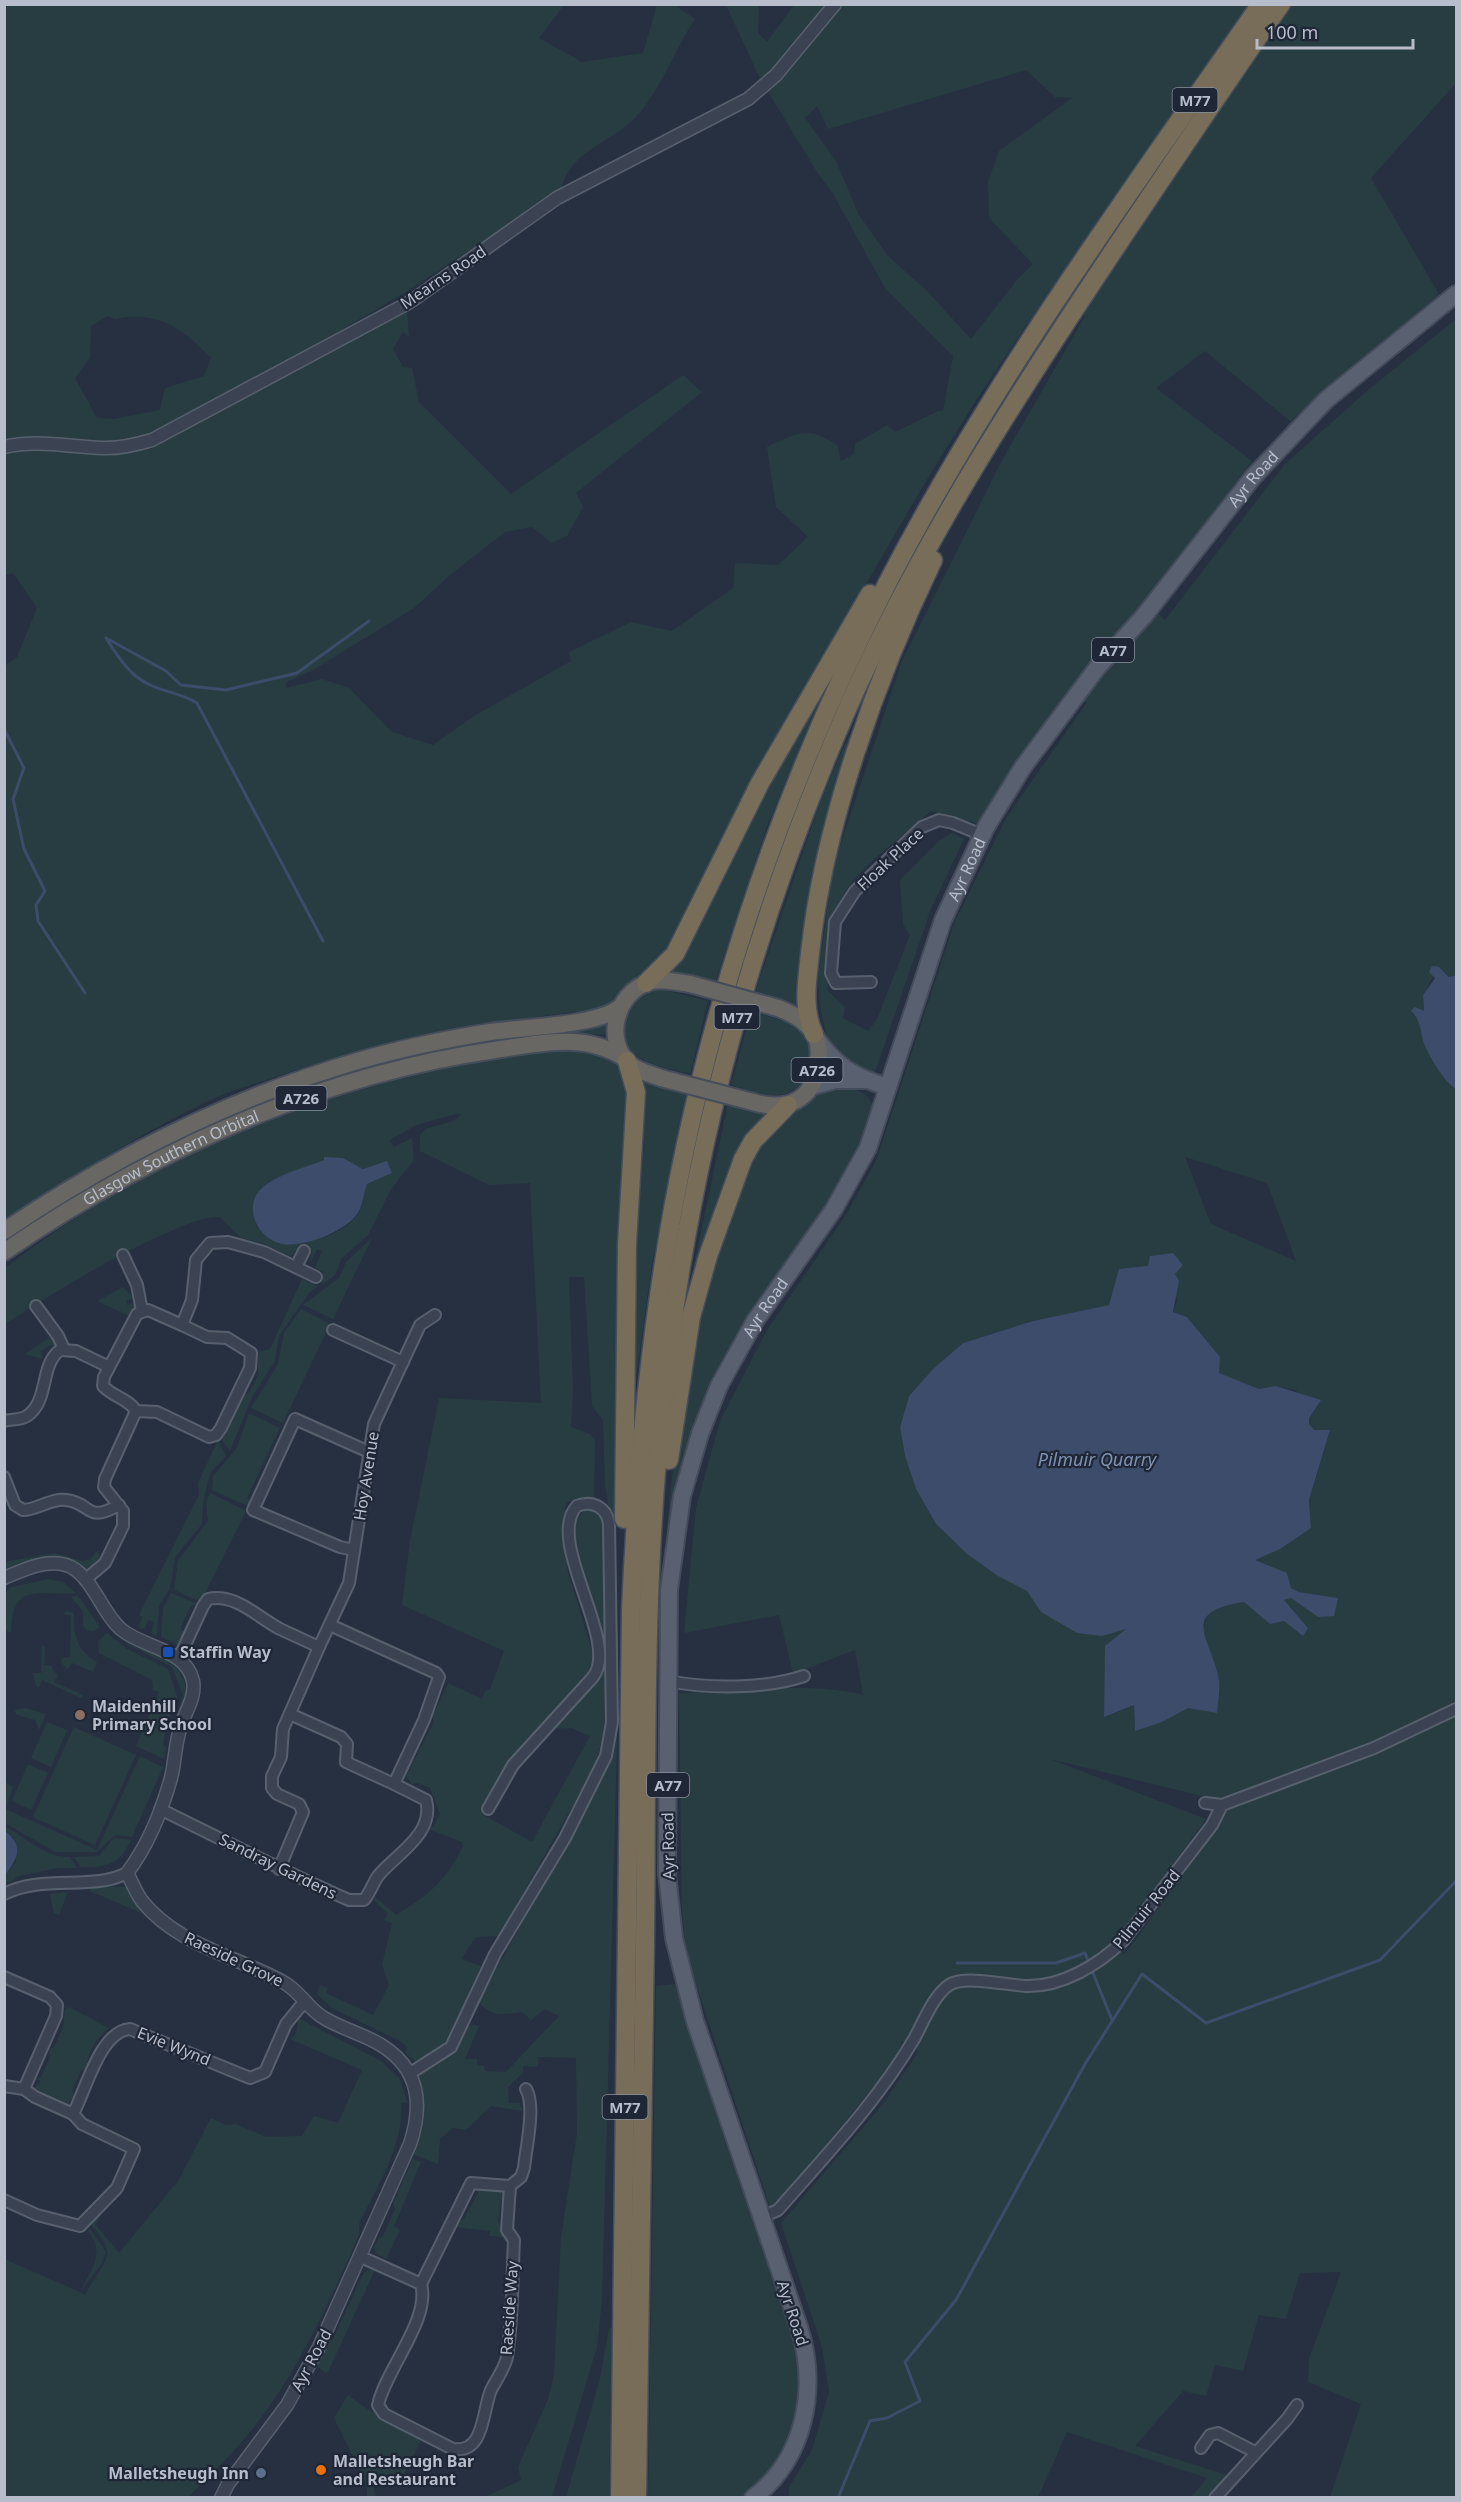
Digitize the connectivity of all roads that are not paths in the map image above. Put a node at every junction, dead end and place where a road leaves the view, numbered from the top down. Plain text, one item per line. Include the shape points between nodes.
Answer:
1 (835, 4) edge
2 (1261, 4) edge
3 (1281, 4) edge
4 (1456, 294) edge
5 (1058, 301) junction
6 (1006, 414) junction
7 (4, 447) edge
8 (982, 835) junction
9 (871, 982) dead end
10 (646, 983) junction
11 (619, 1008) junction
12 (815, 1036) junction
13 (627, 1060) junction
14 (865, 1080) junction
15 (810, 1087) junction
16 (888, 1087) junction
17 (788, 1105) junction
18 (4, 1231) edge
19 (304, 1251) dead end
20 (4, 1252) edge
21 (123, 1255) dead end
22 (296, 1267) junction
23 (316, 1277) dead end
24 (36, 1306) dead end
25 (142, 1311) junction
26 (435, 1315) dead end
27 (182, 1324) junction
28 (333, 1330) dead end
29 (64, 1349) junction
30 (403, 1362) junction
31 (109, 1367) junction
32 (136, 1411) junction
33 (4, 1420) edge
34 (369, 1452) junction
35 (4, 1477) edge
36 (119, 1505) junction
37 (354, 1550) junction
38 (4, 1572) edge
39 (18, 1572) junction
40 (4, 1578) edge
41 (85, 1580) junction
42 (330, 1625) junction
43 (319, 1647) junction
44 (179, 1658) junction
45 (804, 1676) dead end
46 (668, 1681) junction
47 (1456, 1709) edge
48 (290, 1714) junction
49 (630, 1716) junction
50 (394, 1784) junction
51 (1205, 1803) dead end
52 (1222, 1805) junction
53 (160, 1809) junction
54 (488, 1809) dead end
55 (279, 1869) junction
56 (127, 1873) junction
57 (4, 1894) edge
58 (4, 1977) edge
59 (305, 2001) junction
60 (644, 2002) junction
61 (409, 2074) junction
62 (4, 2086) edge
63 (24, 2089) junction
64 (526, 2089) dead end
65 (73, 2114) junction
66 (510, 2186) junction
67 (4, 2200) edge
68 (762, 2217) junction
69 (361, 2257) junction
70 (421, 2284) junction
71 (1296, 2404) dead end
72 (1201, 2448) dead end
73 (1256, 2452) junction
74 (760, 2496) edge
75 (221, 2498) edge
76 (620, 2498) edge
77 (637, 2498) edge
78 (1215, 2498) edge

1 - 7 street, Mearns Road via 776,75 748,99 557,198 410,302 152,440 128,447 52,443
2 - 5 highway, M77
3 - 6 highway, M77
4 - 8 main road, Ayr Road / A77 via 1326,400 1253,477 1038,745
5 - 10 highway via 934,479 760,783 675,954
5 - 49 highway, M77 via 951,470 856,646 774,844 735,955 690,1132 654,1329 636,1513
6 - 12 highway via 908,616 842,796 812,932 806,1000
6 - 60 highway, M77 via 905,589 839,730 765,927 732,1033 710,1126 679,1283 659,1437 651,1555
8 - 9 street, Floak Place via 939,820 922,827 855,891 835,922 831,973 836,982
8 - 16 main road, Ayr Road / A77 via 943,920
10 - 11 highway, A726 via 630,993
10 - 12 highway, A726, bridge via 660,980 690,984 778,1008 796,1016
11 - 13 highway via 616,1030
11 - 18 highway, Glasgow Southern Orbital / A726 via 596,1019 491,1032 410,1048 268,1091 138,1150
12 - 14 main road, A726 via 838,1064
12 - 15 highway, A726 via 818,1066
13 - 17 highway, A726, bridge via 661,1078 769,1107
13 - 20 highway, Glasgow Southern Orbital / A726 via 597,1044 560,1041 461,1055 339,1085 237,1123 160,1159
13 - 49 highway, M77 via 636,1092 624,1392 624,1566
14 - 15 main road, A726 via 835,1080
14 - 16 main road, A726
15 - 17 highway, A726
16 - 46 main road, Ayr Road / A77 via 868,1148 854,1176 744,1338 704,1424 682,1496 674,1548 669,1590
17 - 60 highway via 753,1141 743,1159 708,1256 683,1364 663,1519 654,1868
19 - 22 street
21 - 25 street via 137,1285
22 - 23 street
22 - 27 street via 264,1252 228,1242 210,1243 196,1260 192,1300
24 - 29 street
25 - 27 street
25 - 31 street via 133,1320
26 - 30 street, Hoy Avenue via 420,1325
27 - 32 street via 207,1337 227,1338 251,1353 250,1368 221,1428 209,1437 157,1412
28 - 30 street
29 - 31 street
29 - 33 street via 51,1357 46,1366 45,1384 28,1415
30 - 34 street, Hoy Avenue via 374,1424
31 - 32 street via 103,1386
32 - 36 street via 105,1479 104,1487
34 - 37 street, Hoy Avenue
34 - 37 street via 295,1419 253,1510
35 - 36 street via 15,1505 23,1510 64,1500 96,1514
36 - 41 street via 124,1515 123,1526 105,1563
37 - 42 street, Hoy Avenue via 349,1583
38 - 39 street
39 - 40 street
39 - 41 street via 51,1563 73,1568
41 - 44 street via 122,1630
42 - 43 street, Hoy Avenue
42 - 50 street via 439,1677
43 - 44 street via 278,1628 254,1611 225,1598 215,1598 208,1599 203,1606
43 - 48 street
44 - 53 street via 190,1674 193,1695 181,1725 171,1779
45 - 46 street via 781,1684 761,1685
46 - 68 main road, Ayr Road / A77 via 667,1874 674,1938 695,2021
47 - 52 street via 1374,1748
48 - 50 street via 341,1737 347,1744 346,1762
48 - 55 street via 283,1729 281,1757 272,1776 272,1788 299,1804 303,1812
49 - 76 highway, M77
50 - 55 street, Sandray Gardens via 426,1800 428,1808 415,1841 382,1871 364,1900 349,1900
51 - 52 street
52 - 68 street, Pilmuir Road via 1199,1842 1107,1957 1085,1971 1029,1986 974,1982 949,1985 895,2071 851,2127 778,2210
53 - 55 street, Sandray Gardens
53 - 56 street
54 - 61 street via 513,1765 593,1677 600,1664 596,1634 573,1561 570,1533 577,1506 598,1506 607,1513 609,1524 612,1722 606,1756 565,1838 495,1954 451,2047
56 - 57 street via 116,1879 58,1881
56 - 59 street, Raeside Grove via 142,1901 177,1932 286,1984
58 - 63 street via 50,1997 57,2005 56,2016
59 - 61 street, Raeside Grove via 330,2022 392,2053
59 - 65 street, Evie Wynd via 286,2024 264,2072 255,2078 136,2031 119,2031 107,2042
60 - 77 highway, M77
61 - 69 street, Ayr Road via 418,2104 417,2125
62 - 63 street
63 - 65 street
64 - 66 street via 530,2110 524,2168 521,2177
65 - 67 street via 82,2124 134,2150 117,2188 80,2226 37,2215
66 - 70 street, Raeside Way via 471,2183
66 - 70 street, Raeside Way via 507,2230 514,2240 507,2359 490,2393 483,2424 472,2446 464,2451 384,2414 378,2405 382,2387 422,2309
68 - 74 main road, Ayr Road / A77 via 805,2346 808,2377 806,2409 794,2446
69 - 70 street
69 - 75 street, Ayr Road via 320,2347 287,2405
71 - 73 street
72 - 73 street via 1210,2435 1218,2433
73 - 78 street

